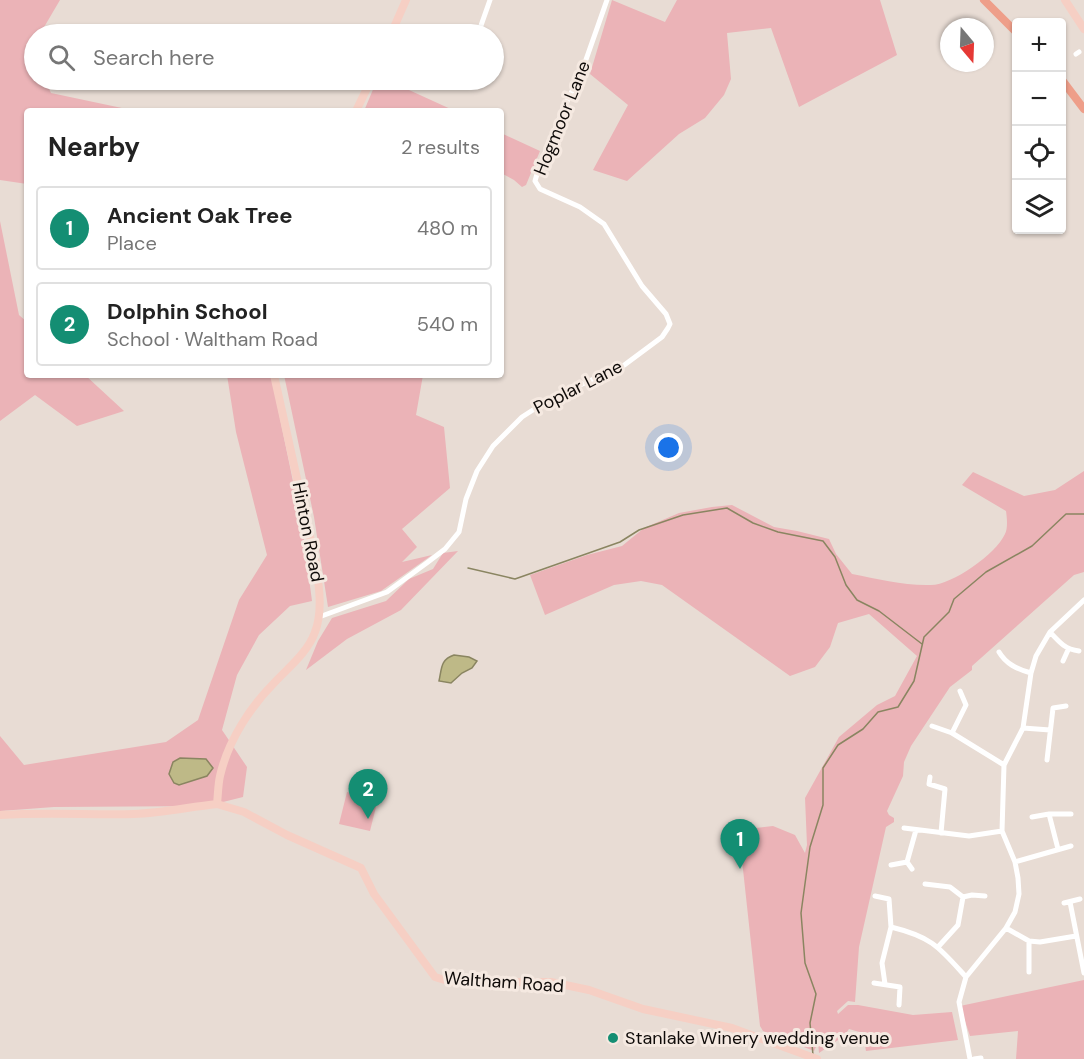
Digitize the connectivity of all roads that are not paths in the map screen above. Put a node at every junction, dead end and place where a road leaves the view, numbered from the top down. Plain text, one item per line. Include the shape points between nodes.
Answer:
1 (406, 0) edge
2 (607, 0) edge
3 (984, 0) edge
4 (1065, 0) edge
5 (488, 1) edge
6 (396, 24) edge
7 (481, 24) edge
8 (1012, 27) edge
9 (1084, 29) edge
10 (1066, 85) edge
11 (366, 90) edge
12 (357, 108) edge
13 (1084, 109) edge
14 (670, 324) joint
15 (275, 378) edge
16 (1084, 600) edge
17 (319, 616) junction
18 (1050, 633) junction
19 (1068, 650) junction
20 (999, 651) dead end
21 (1079, 651) dead end
22 (1063, 661) dead end
23 (1031, 673) junction
24 (960, 691) dead end
25 (966, 705) junction
26 (974, 706) dead end
27 (1066, 706) dead end
28 (932, 726) dead end
29 (1023, 728) junction
30 (1050, 730) junction
31 (952, 733) junction
32 (1047, 760) dead end
33 (1004, 765) junction
34 (930, 781) dead end
35 (948, 782) dead end
36 (945, 789) junction
37 (217, 804) junction
38 (1049, 814) junction
39 (1071, 814) dead end
40 (0, 815) edge
41 (1032, 816) dead end
42 (904, 828) dead end
43 (916, 830) junction
44 (1002, 831) junction
45 (941, 832) junction
46 (1071, 846) dead end
47 (1058, 849) junction
48 (907, 862) junction
49 (1015, 862) junction
50 (891, 865) dead end
51 (912, 869) dead end
52 (925, 884) dead end
53 (875, 896) dead end
54 (985, 896) dead end
55 (963, 897) junction
56 (1080, 899) dead end
57 (891, 927) junction
58 (1006, 928) junction
59 (1076, 936) junction
60 (1029, 941) junction
61 (938, 947) junction
62 (1029, 972) dead end
63 (1084, 974) edge
64 (966, 977) junction
65 (873, 984) dead end
66 (885, 984) junction
67 (899, 1005) dead end
68 (814, 1058) edge
69 (975, 1059) edge

1 - 6 main road
2 - 14 street, Hogmoor Lane via 536,181 544,192 580,207 604,224
3 - 8 main road
4 - 9 main road
5 - 7 street
10 - 13 main road
11 - 12 main road
14 - 17 street, Poplar Lane via 662,337 630,361 552,397 522,417 493,446 477,471 459,532 437,555 387,592
15 - 17 main road, Hinton Road via 316,564
16 - 18 street
17 - 37 main road, Hinton Road via 311,642 264,694 232,742 220,776
18 - 19 street
18 - 23 street
19 - 21 street
19 - 22 street
20 - 23 street via 1018,670
23 - 29 street
24 - 25 street
25 - 26 street
25 - 31 street
27 - 30 street via 1053,708
28 - 31 street
29 - 30 street
29 - 33 street
30 - 32 street
31 - 33 street
33 - 44 street
34 - 36 street
35 - 36 street
36 - 45 street
37 - 40 main road, Waltham Road via 146,813
37 - 68 main road, Waltham Road via 244,812 361,868 374,894 435,977 451,982 551,982 589,990 643,1009 732,1028
38 - 39 street
38 - 41 street
38 - 47 street
42 - 43 street
43 - 45 street
43 - 48 street
44 - 45 street via 969,836
44 - 49 street
46 - 47 street
47 - 49 street
48 - 50 street
48 - 51 street
49 - 58 street via 1019,894
52 - 55 street via 950,887
53 - 57 street via 890,899
54 - 55 street
55 - 61 street via 958,924
56 - 59 street via 1067,902
57 - 61 street via 917,933
57 - 66 street via 882,963
58 - 60 street
58 - 64 street
59 - 60 street
59 - 63 street
60 - 62 street
61 - 64 street
64 - 69 street via 959,1002
65 - 66 street
66 - 67 street via 900,987

